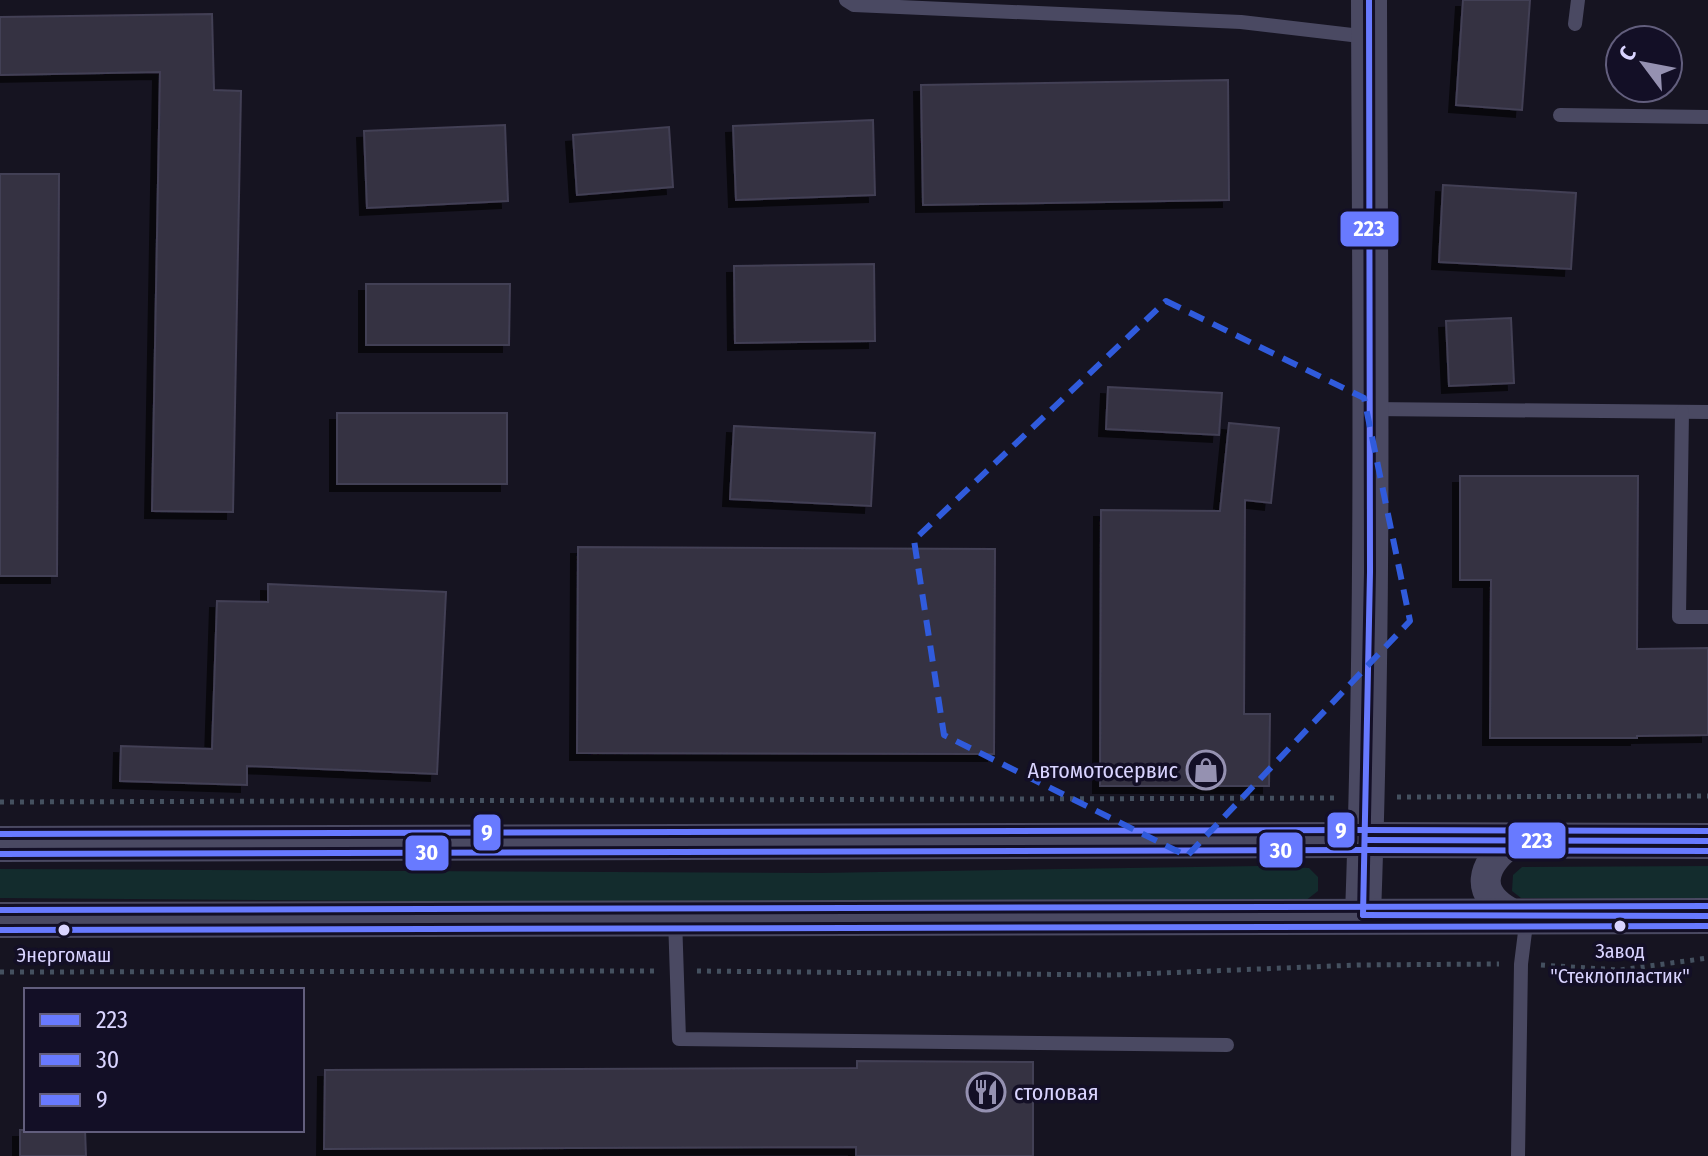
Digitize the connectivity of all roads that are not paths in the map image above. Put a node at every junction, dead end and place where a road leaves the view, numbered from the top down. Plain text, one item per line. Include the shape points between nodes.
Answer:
1 (846, 0) edge
2 (1369, 0) edge
3 (1578, 0) edge
4 (1575, 24) dead end
5 (1369, 37) junction
6 (1560, 115) dead end
7 (1708, 117) edge
8 (1371, 409) junction
9 (1682, 412) junction
10 (1708, 412) edge
11 (1708, 617) edge
12 (1366, 840) junction
13 (1515, 840) junction
14 (1708, 841) edge
15 (0, 844) edge
16 (1363, 915) junction
17 (1521, 916) junction
18 (1708, 916) edge
19 (675, 918) junction
20 (0, 920) edge
21 (1227, 1045) dead end
22 (1518, 1156) edge

1 - 5 lane via 854,5 1241,22
2 - 5 street
3 - 4 lane
5 - 8 street
6 - 7 lane
8 - 9 lane
8 - 12 street
9 - 10 lane
9 - 11 lane via 1679,617
12 - 13 street
12 - 15 street
12 - 16 street
13 - 14 street
13 - 17 street via 1497,855 1485,878 1493,901
16 - 17 street
16 - 19 street
17 - 18 street
17 - 22 lane
19 - 20 street
19 - 21 lane via 679,1039

